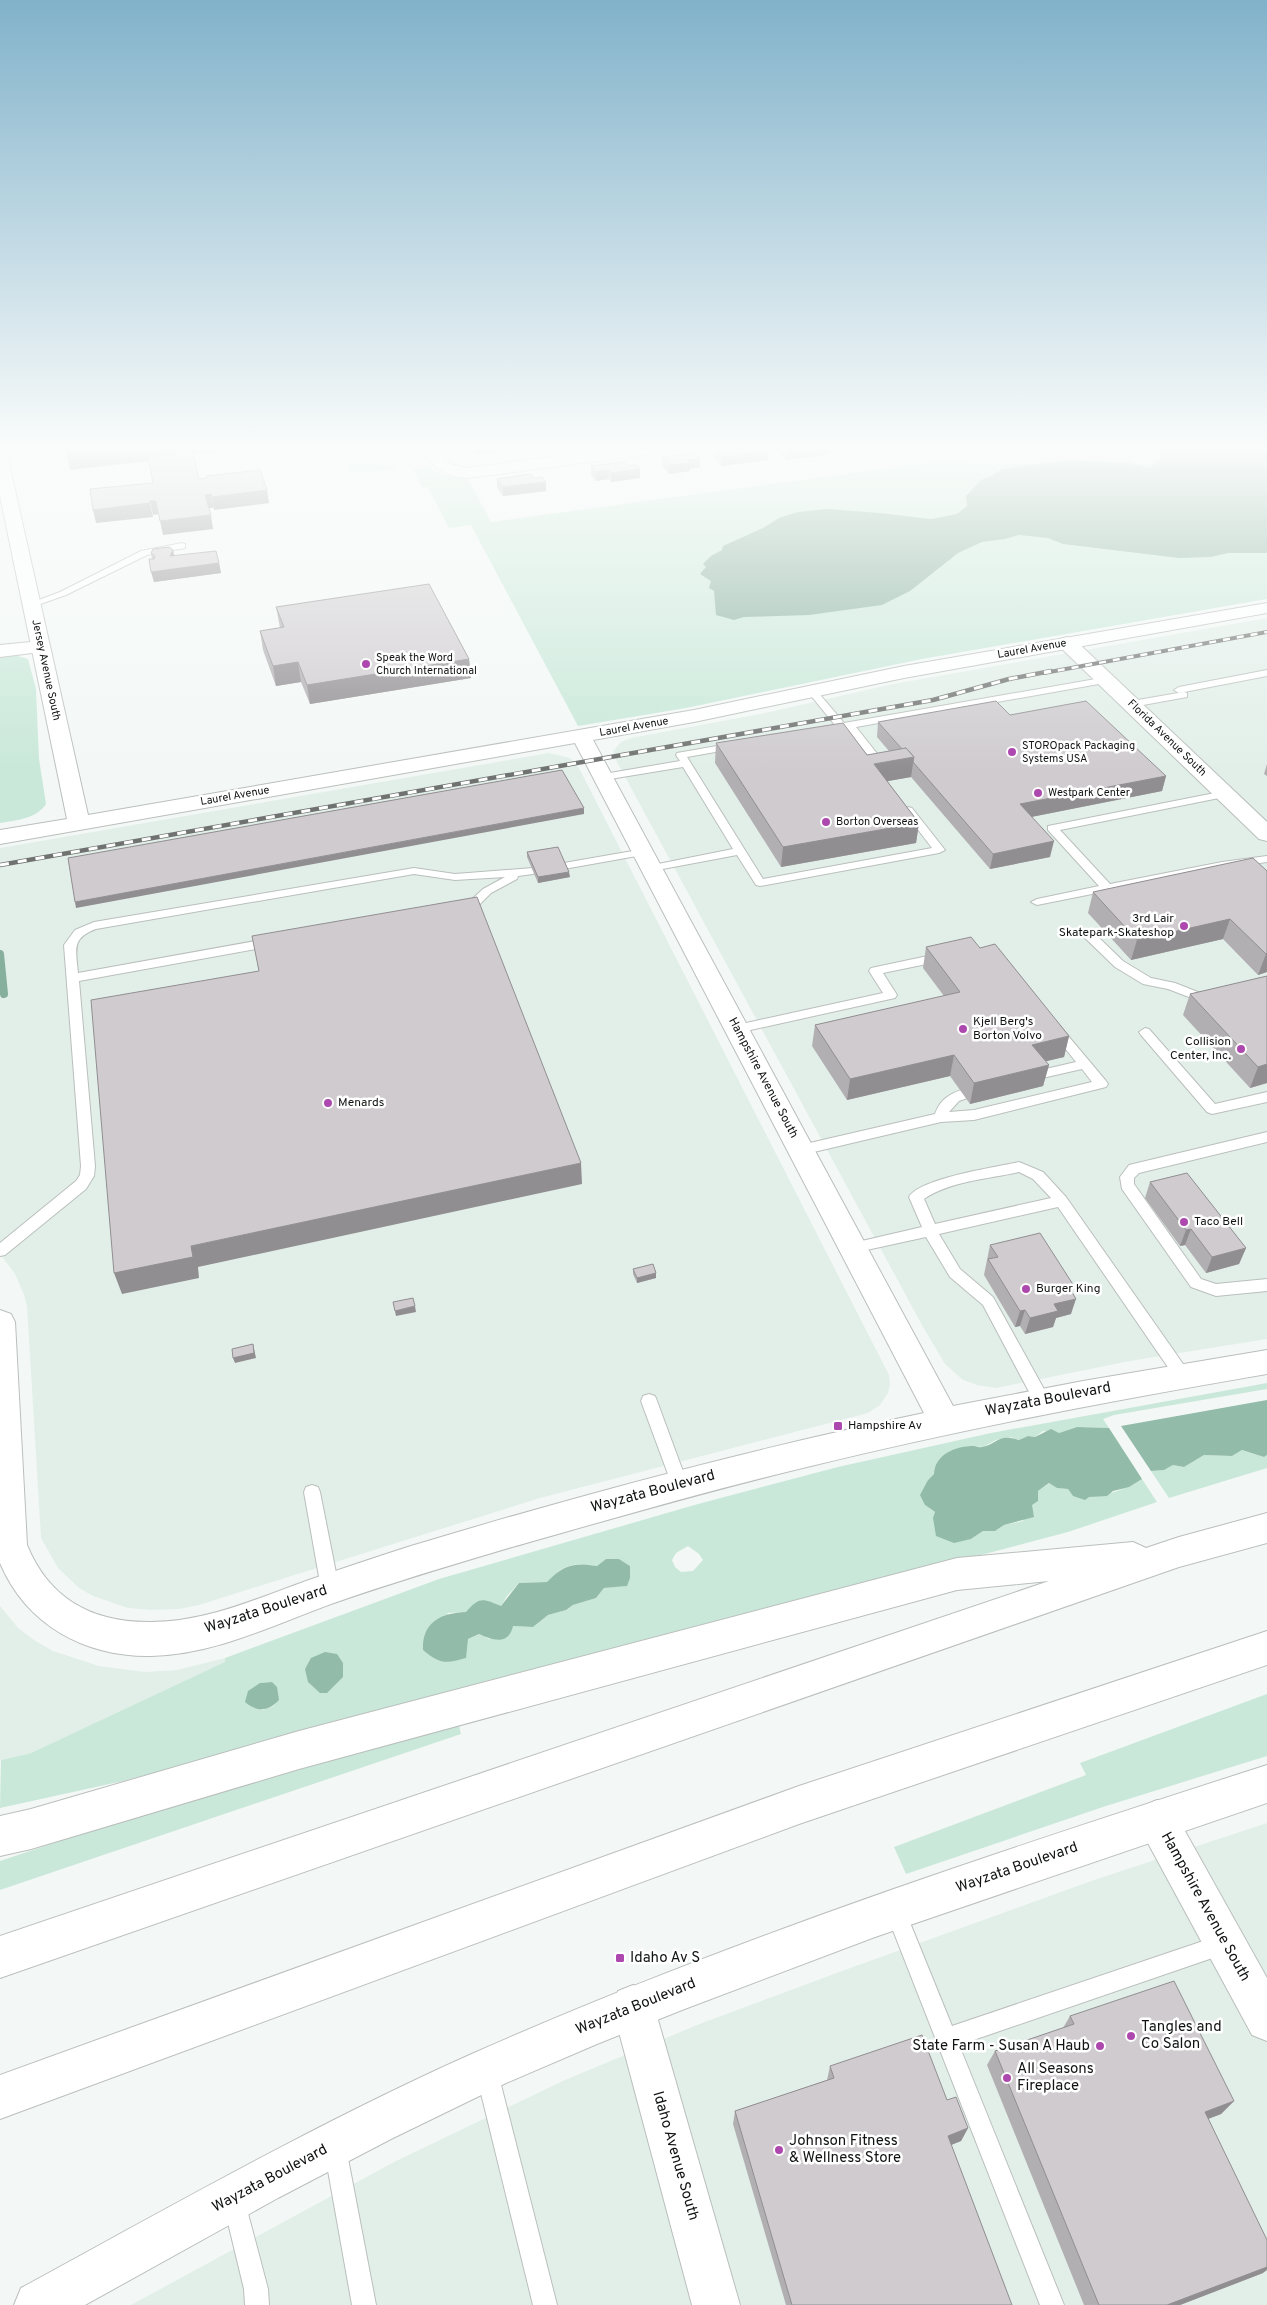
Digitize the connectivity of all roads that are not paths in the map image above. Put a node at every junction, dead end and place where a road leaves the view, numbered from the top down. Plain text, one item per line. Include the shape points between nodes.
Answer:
1 (22, 557) edge
2 (137, 557) edge
3 (32, 604) junction
4 (1267, 608) edge
5 (1067, 643) junction
6 (41, 647) junction
7 (0, 651) edge
8 (1267, 674) edge
9 (1107, 680) junction
10 (813, 692) junction
11 (1132, 704) junction
12 (845, 726) junction
13 (813, 732) edge
14 (581, 736) junction
15 (747, 744) edge
16 (686, 763) junction
17 (881, 765) edge
18 (604, 777) junction
19 (1225, 794) junction
20 (903, 804) edge
21 (79, 823) junction
22 (1267, 834) edge
23 (0, 837) edge
24 (740, 850) junction
25 (1267, 859) edge
26 (648, 860) junction
27 (564, 866) edge
28 (1108, 888) junction
29 (1037, 902) dead end
30 (453, 910) edge
31 (1089, 935) dead end
32 (287, 940) edge
33 (951, 955) edge
34 (72, 978) junction
35 (1220, 994) edge
36 (1049, 1020) edge
37 (737, 1029) junction
38 (1145, 1032) dead end
39 (1085, 1064) junction
40 (1017, 1080) edge
41 (990, 1087) edge
42 (1267, 1097) edge
43 (941, 1117) junction
44 (1267, 1137) edge
45 (801, 1150) junction
46 (1061, 1201) junction
47 (930, 1230) junction
48 (853, 1248) junction
49 (0, 1251) edge
50 (1267, 1285) edge
51 (0, 1325) edge
52 (1267, 1362) edge
53 (1182, 1375) junction
54 (1, 1376) edge
55 (1042, 1400) junction
56 (649, 1401) dead end
57 (944, 1420) junction
58 (680, 1485) junction
59 (312, 1492) dead end
60 (3, 1493) edge
61 (1267, 1528) edge
62 (1179, 1552) junction
63 (330, 1588) junction
64 (1267, 1648) edge
65 (1267, 1784) edge
66 (1157, 1820) junction
67 (0, 1836) edge
68 (894, 1910) junction
69 (1226, 1943) junction
70 (0, 1957) edge
71 (633, 2006) junction
72 (1267, 2020) edge
73 (945, 2038) junction
74 (486, 2070) junction
75 (0, 2096) edge
76 (335, 2145) junction
77 (234, 2199) junction
78 (87, 2292) edge
79 (38, 2305) edge
80 (258, 2305) edge
81 (364, 2305) edge
82 (545, 2305) edge
83 (716, 2305) edge
84 (1052, 2305) edge

1 - 3 main road, Jersey Avenue South
2 - 3 lane via 75,590
3 - 6 main road, Jersey Avenue South
4 - 5 main road, Laurel Avenue
5 - 9 main road, Florida Avenue South
5 - 10 main road, Laurel Avenue
6 - 7 main road
6 - 21 main road, Jersey Avenue South
8 - 11 lane
9 - 11 main road, Florida Avenue South
9 - 12 lane
10 - 12 lane
10 - 14 main road, Laurel Avenue
11 - 19 main road, Florida Avenue South
12 - 13 lane
12 - 17 lane
14 - 18 main road, Hampshire Avenue South
14 - 21 main road, Laurel Avenue
15 - 16 lane via 681,755
16 - 18 lane
16 - 24 lane
18 - 26 main road, Hampshire Avenue South
19 - 22 main road, Florida Avenue South
19 - 28 lane via 1052,828
20 - 24 lane via 938,850 760,883
21 - 23 main road, Laurel Avenue
24 - 26 lane
25 - 28 lane
26 - 27 lane
26 - 37 main road, Hampshire Avenue South
28 - 29 lane
30 - 34 lane via 472,906 506,879 533,871 455,877 414,871 94,926 73,938 70,946
31 - 35 lane via 1119,964 1147,981 1202,998
32 - 34 lane
33 - 37 lane via 875,972 891,995
34 - 49 lane via 88,1176
36 - 39 lane
37 - 45 main road, Hampshire Avenue South
38 - 42 lane via 1212,1109
39 - 40 lane
39 - 43 lane via 1101,1084 974,1115
41 - 43 lane via 953,1098 942,1109
43 - 45 lane
44 - 50 lane via 1134,1169 1127,1177 1127,1185 1196,1283 1216,1290
45 - 48 main road, Hampshire Avenue South
46 - 47 lane
46 - 47 lane via 1038,1174 1019,1167 921,1192 916,1197
46 - 53 lane
47 - 48 lane
47 - 55 lane via 955,1273 988,1300
48 - 57 main road, Hampshire Avenue South
51 - 54 main road, Wayzata Boulevard
52 - 53 main road, Wayzata Boulevard
53 - 55 main road, Wayzata Boulevard
54 - 60 main road, Wayzata Boulevard
55 - 57 main road, Wayzata Boulevard
56 - 58 lane
57 - 58 main road, Wayzata Boulevard
58 - 63 main road, Wayzata Boulevard via 440,1553
59 - 63 lane
60 - 63 main road, Wayzata Boulevard via 16,1564 38,1597 53,1611 93,1630 119,1637 151,1639 208,1630
61 - 62 main road
62 - 67 main road via 958,1574 298,1750
62 - 70 main road
64 - 75 main road via 799,1805
65 - 66 main road, Wayzata Boulevard
66 - 68 main road, Wayzata Boulevard
66 - 69 main road, Hampshire Avenue South
68 - 71 main road, Wayzata Boulevard
68 - 73 lane
69 - 72 main road, Hampshire Avenue South
69 - 73 lane
71 - 74 main road, Wayzata Boulevard
71 - 83 main road, Idaho Avenue South
73 - 84 lane
74 - 76 main road, Wayzata Boulevard
74 - 82 lane
76 - 77 main road, Wayzata Boulevard
76 - 81 lane
77 - 78 main road, Wayzata Boulevard
77 - 80 lane
78 - 79 main road, Wayzata Boulevard

